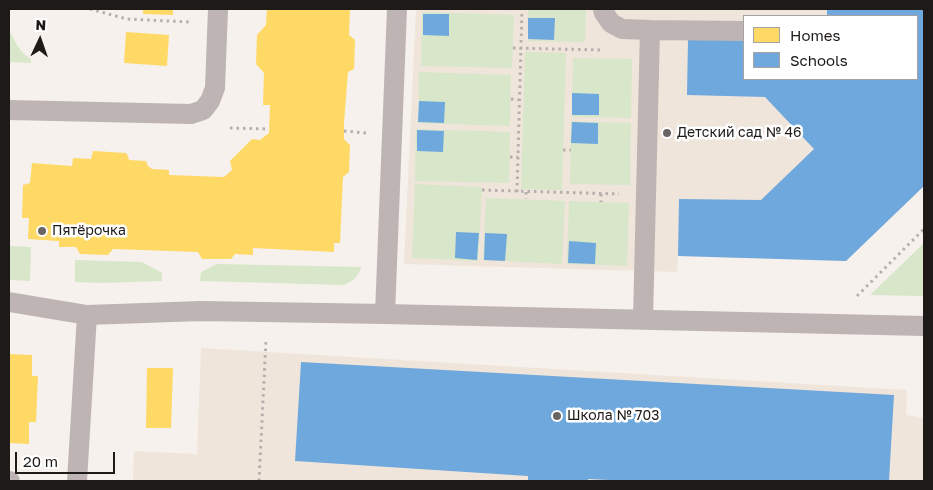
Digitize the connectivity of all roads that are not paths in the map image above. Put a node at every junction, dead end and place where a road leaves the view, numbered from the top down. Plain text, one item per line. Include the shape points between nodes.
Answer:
1 (397, 9) edge
2 (603, 9) edge
3 (217, 16) edge
4 (650, 30) junction
5 (743, 31) edge
6 (9, 110) edge
7 (9, 302) edge
8 (385, 314) junction
9 (87, 315) junction
10 (644, 320) junction
11 (924, 326) edge
12 (77, 481) edge

1 - 8 lane
2 - 4 lane via 611,23 622,29
3 - 6 lane via 215,88 203,110 191,114
4 - 5 lane
4 - 10 lane
7 - 9 lane
8 - 9 lane via 200,311
8 - 10 lane
9 - 12 lane
10 - 11 lane

